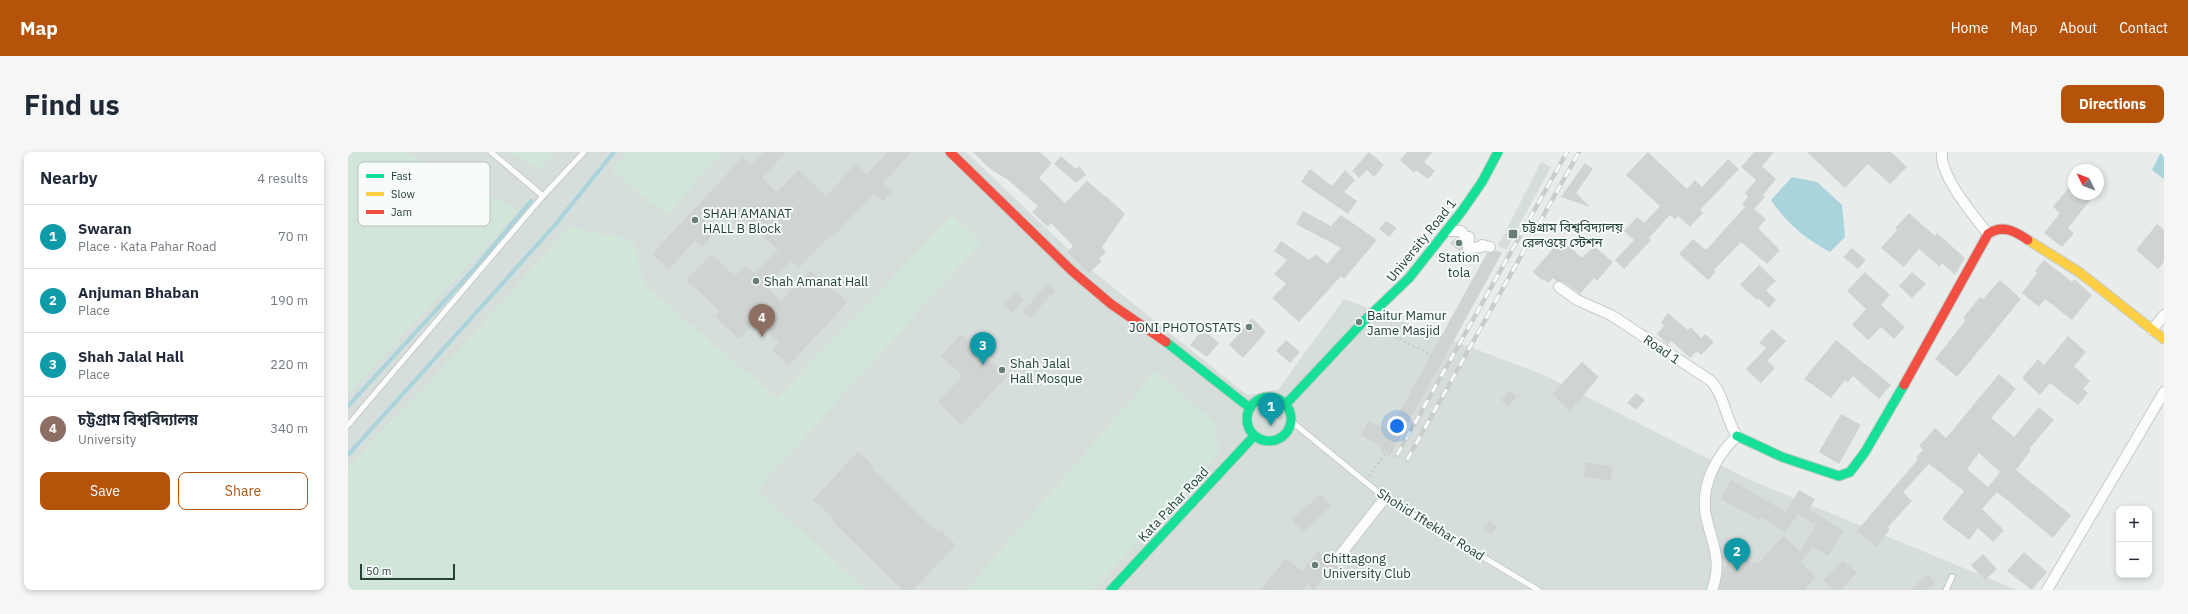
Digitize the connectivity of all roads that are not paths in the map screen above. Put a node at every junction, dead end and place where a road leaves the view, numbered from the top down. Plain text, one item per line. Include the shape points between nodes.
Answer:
1 (491, 152) edge
2 (584, 152) edge
3 (950, 152) edge
4 (1498, 152) edge
5 (1942, 152) edge
6 (543, 196) junction
7 (1446, 231) junction
8 (1988, 234) junction
9 (1490, 247) dead end
10 (1559, 287) dead end
11 (2164, 315) edge
12 (2152, 330) junction
13 (2164, 339) edge
14 (2164, 392) edge
15 (1286, 404) junction
16 (1250, 408) junction
17 (1291, 421) junction
18 (348, 425) edge
19 (1254, 436) junction
20 (1737, 436) junction
21 (1236, 456) dead end
22 (1385, 498) junction
23 (1337, 558) dead end
24 (1952, 577) dead end
25 (1112, 590) edge
26 (1538, 590) edge
27 (1712, 590) edge
28 (1946, 590) edge
29 (2047, 590) edge

1 - 6 lane
2 - 6 lane
3 - 16 street via 1066,266 1111,304 1157,335
4 - 7 street, University Road 1 via 1482,182
5 - 8 street via 1941,160 1962,201
6 - 18 lane
7 - 9 street via 1461,231 1465,237 1469,237 1468,248 1482,245
7 - 15 street, University Road 1 via 1409,278 1363,322
8 - 12 street via 1995,229 2006,229 2021,235 2079,272
8 - 20 street via 1865,452 1850,472 1840,476 1828,473 1782,457
10 - 20 street, Road 1 via 1577,300 1611,315 1711,381 1718,388 1728,420
11 - 12 street
12 - 13 street
14 - 29 street
15 - 16 street via 1267,396 1260,398
15 - 17 street via 1290,409
16 - 19 street via 1246,419 1247,426
17 - 19 street via 1290,428 1280,438 1266,442
17 - 22 lane, Shohid Iftekhar Road
19 - 25 street, Kata Pahar Road
20 - 27 street via 1724,449 1715,464 1705,500 1706,515 1718,556
21 - 25 street, Kata Pahar Road
22 - 23 street
22 - 26 lane, Shohid Iftekhar Road
24 - 28 lane

